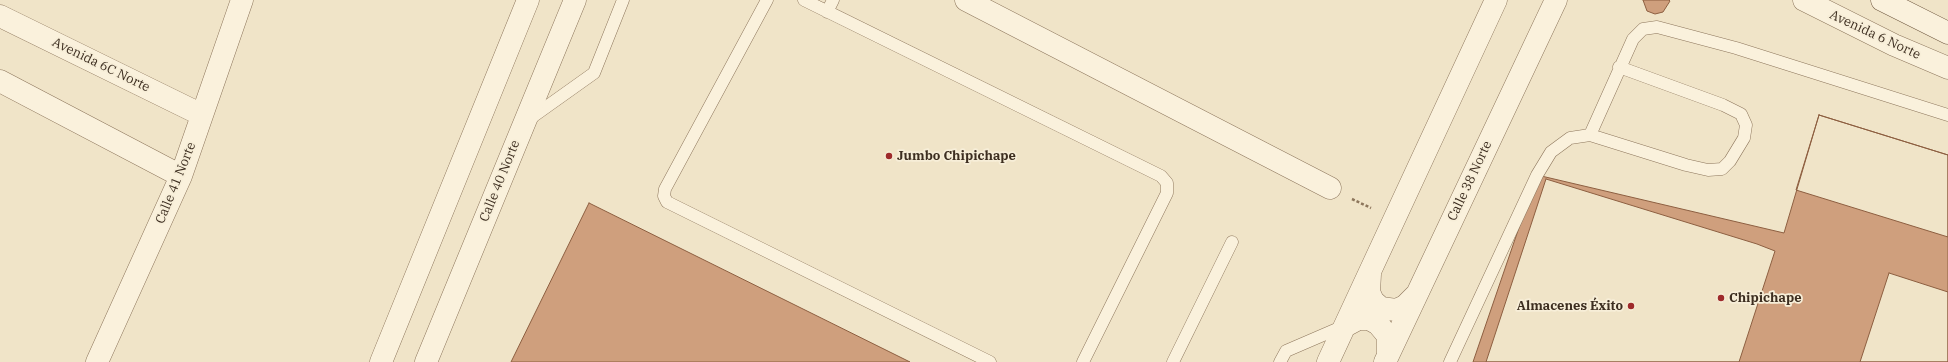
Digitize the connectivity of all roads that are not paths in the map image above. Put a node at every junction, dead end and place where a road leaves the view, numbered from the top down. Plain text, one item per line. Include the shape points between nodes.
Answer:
1 (242, 0) edge
2 (528, 0) edge
3 (575, 0) edge
4 (623, 0) edge
5 (767, 0) edge
6 (804, 0) edge
7 (833, 0) edge
8 (966, 0) edge
9 (1496, 0) edge
10 (1556, 0) edge
11 (1804, 0) edge
12 (1882, 0) edge
13 (827, 12) junction
14 (0, 16) edge
15 (1948, 33) edge
16 (1619, 67) junction
17 (1948, 68) edge
18 (0, 81) edge
19 (202, 115) junction
20 (1948, 115) edge
21 (524, 123) junction
22 (1590, 135) junction
23 (181, 176) junction
24 (1330, 188) road end
25 (1232, 242) dead end
26 (1370, 273) junction
27 (1416, 295) junction
28 (1345, 326) junction
29 (1387, 358) edge
30 (98, 362) edge
31 (380, 362) edge
32 (426, 362) edge
33 (990, 362) edge
34 (1083, 362) edge
35 (1173, 362) edge
36 (1280, 362) edge
37 (1328, 362) edge
38 (1450, 362) edge

1 - 19 street, Calle 41 Norte
2 - 31 street
3 - 21 street, Calle 40 Norte
4 - 21 lane via 594,73
5 - 33 lane via 665,189 664,196 667,202
6 - 13 lane
7 - 13 lane
8 - 24 street
9 - 26 street
10 - 27 street, Calle 38 Norte
11 - 17 street, Avenida 6 Norte via 1894,45
12 - 15 street
13 - 34 lane via 1161,176 1167,183 1168,192
14 - 19 street, Avenida 6C Norte
16 - 20 lane via 1633,39 1643,29 1657,27 1736,48
16 - 22 lane
16 - 22 lane via 1741,114 1746,126 1744,138 1722,169 1708,170
18 - 23 street
19 - 23 street, Calle 41 Norte
21 - 32 street, Calle 40 Norte
22 - 38 lane via 1570,138 1551,152 1537,175
23 - 30 street, Calle 41 Norte
25 - 35 lane
26 - 27 street via 1369,292 1373,301 1381,308 1396,310 1405,306
26 - 28 street
27 - 29 street, Calle 38 Norte
28 - 29 street via 1354,320 1364,318 1378,324 1388,336
28 - 36 lane via 1286,351
28 - 37 street

